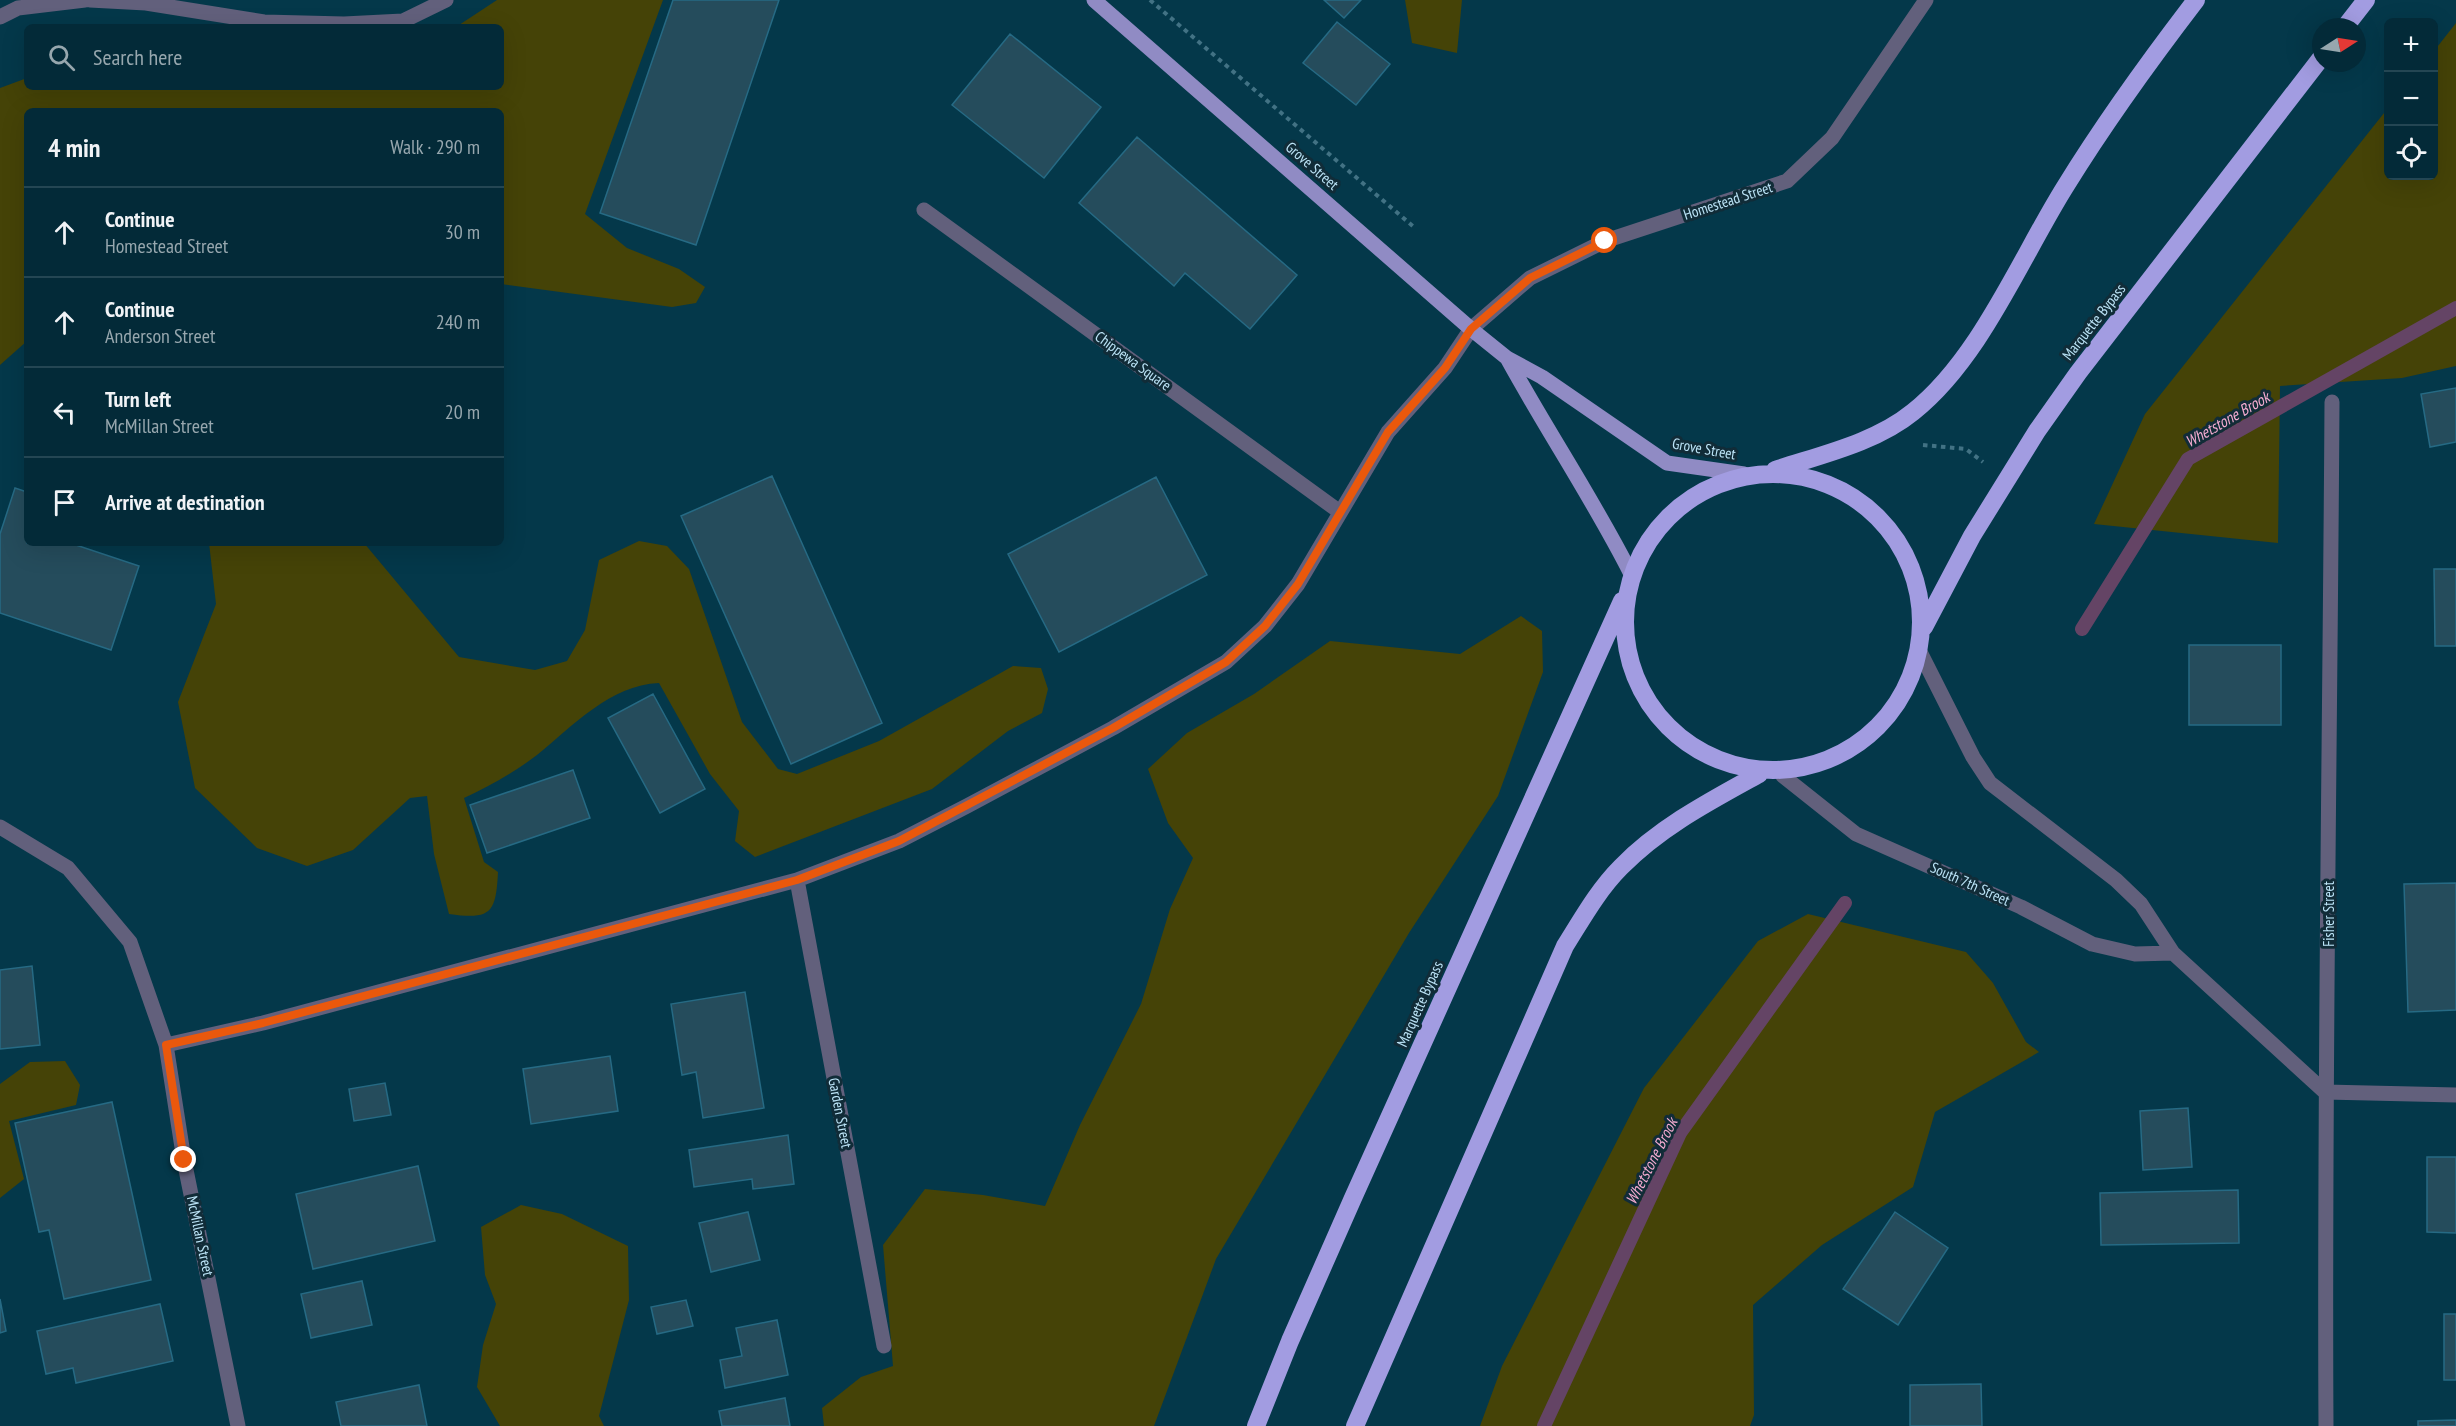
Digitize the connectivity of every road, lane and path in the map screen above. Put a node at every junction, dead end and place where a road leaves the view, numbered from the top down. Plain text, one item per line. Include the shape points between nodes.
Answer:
1 (87, 0) edge
2 (446, 0) edge
3 (1094, 0) edge
4 (1150, 0) edge
5 (1926, 0) edge
6 (2196, 0) edge
7 (2366, 0) edge
8 (0, 17) edge
9 (2352, 18) edge
10 (2312, 70) edge
11 (924, 210) dead end
12 (1415, 228) dead end
13 (1471, 329) junction
14 (1508, 358) junction
15 (2332, 402) dead end
16 (1916, 448) dead end
17 (1986, 464) dead end
18 (1770, 472) junction
19 (1744, 474) junction
20 (1340, 512) junction
21 (1630, 572) junction
22 (1623, 600) junction
23 (1924, 627) junction
24 (1921, 654) junction
25 (1759, 774) junction
26 (1783, 776) junction
27 (0, 827) edge
28 (797, 880) junction
29 (2173, 953) junction
30 (166, 1045) junction
31 (2325, 1092) junction
32 (2456, 1095) edge
33 (884, 1346) dead end
34 (238, 1426) edge
35 (1257, 1426) edge
36 (1355, 1426) edge
37 (2326, 1426) edge

1 - 2 street via 146,3 264,22 344,24 403,21
1 - 8 street via 18,8
3 - 13 main road, Grove Street
4 - 12 path
5 - 13 street, Homestead Street via 1832,138 1787,181 1605,241 1530,278
6 - 18 highway via 2065,186 1986,322 1937,391 1890,427
7 - 9 highway
10 - 23 highway, Marquette Bypass via 2037,431 1972,536
11 - 20 street, Chippewa Square
13 - 14 main road, Grove Street
13 - 20 street, Homestead Street via 1445,368 1388,432
14 - 19 main road, Grove Street via 1667,463
14 - 21 main road, Grove Street via 1561,454 1598,509
15 - 31 street, Fisher Street
16 - 17 path via 1925,444 1966,449
18 - 19 highway
18 - 23 highway via 1812,478 1845,492 1877,517 1898,546 1914,580
19 - 21 highway via 1702,490 1671,510
20 - 28 street, Homestead Street via 1292,592 1265,626 1226,662 1113,728 899,841
21 - 22 highway
22 - 25 highway via 1628,647 1642,684 1662,716 1689,742
22 - 35 highway, Marquette Bypass via 1353,1198
23 - 24 highway
24 - 26 highway via 1901,698 1879,731 1847,755 1817,769
24 - 29 street via 1990,783 2116,880 2141,904
25 - 26 highway
25 - 36 highway via 1693,810 1648,842 1592,902 1565,946
26 - 29 street, South 7th Street via 1856,834 2021,907 2092,944 2135,954
27 - 30 street, McMillan Street via 68,868 130,942
28 - 30 street, Homestead Street via 263,1023
28 - 33 street, Garden Street
29 - 31 street
30 - 34 street, McMillan Street via 184,1160
31 - 32 street
31 - 37 street, Fisher Street

